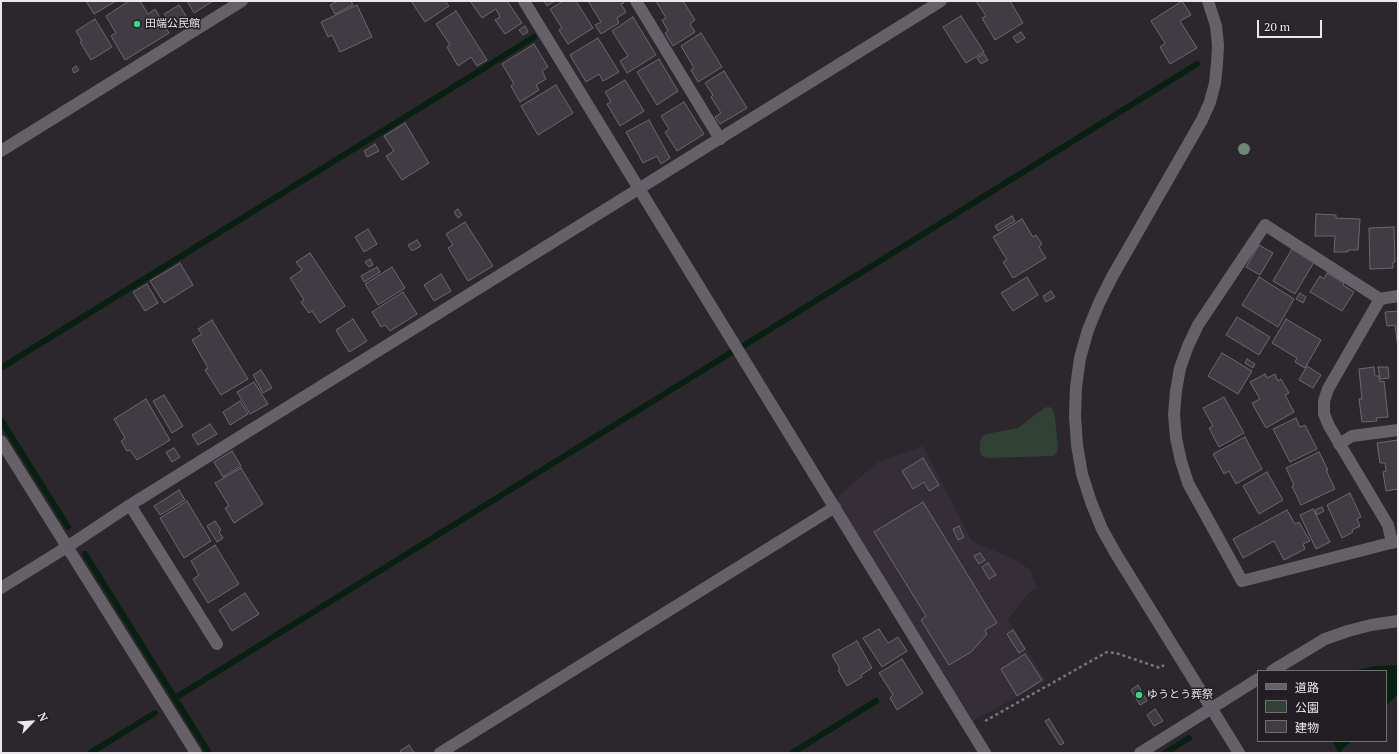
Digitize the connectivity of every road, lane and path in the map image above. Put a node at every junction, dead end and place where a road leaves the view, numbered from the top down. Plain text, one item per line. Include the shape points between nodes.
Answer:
1 (242, 1) edge
2 (524, 1) edge
3 (636, 1) edge
4 (941, 1) edge
5 (1208, 1) edge
6 (720, 139) junction
7 (1, 151) edge
8 (640, 189) junction
9 (1398, 296) edge
10 (1380, 299) junction
11 (1398, 430) edge
12 (1, 441) edge
13 (1340, 444) junction
14 (130, 505) junction
15 (835, 507) junction
16 (1395, 542) edge
17 (67, 547) junction
18 (1, 588) edge
19 (1398, 621) edge
20 (217, 644) dead end
21 (1167, 664) dead end
22 (1274, 670) edge
23 (1257, 681) edge
24 (1211, 709) junction
25 (970, 728) junction
26 (196, 753) edge
27 (440, 753) edge
28 (985, 753) edge
29 (1140, 753) edge
30 (1239, 753) edge

1 - 7 street
2 - 8 street
3 - 6 street
4 - 6 street
5 - 24 street via 1216,26 1218,45 1215,83 1210,102 1099,303 1080,358 1075,416 1082,474 1102,529
6 - 8 street
8 - 14 street
8 - 15 street
9 - 10 street
10 - 13 street via 1328,389 1324,401 1324,414
10 - 16 street via 1265,225 1198,325 1180,368 1174,414 1176,438 1188,483 1242,581
11 - 13 street via 1352,436
12 - 17 street
13 - 16 street via 1388,525
14 - 17 street
14 - 20 street
15 - 25 street
15 - 27 street
17 - 18 street
17 - 26 street
19 - 22 street via 1371,625 1325,639
21 - 25 path via 1160,668 1107,652
23 - 24 street
24 - 29 street
24 - 30 street
25 - 28 street

